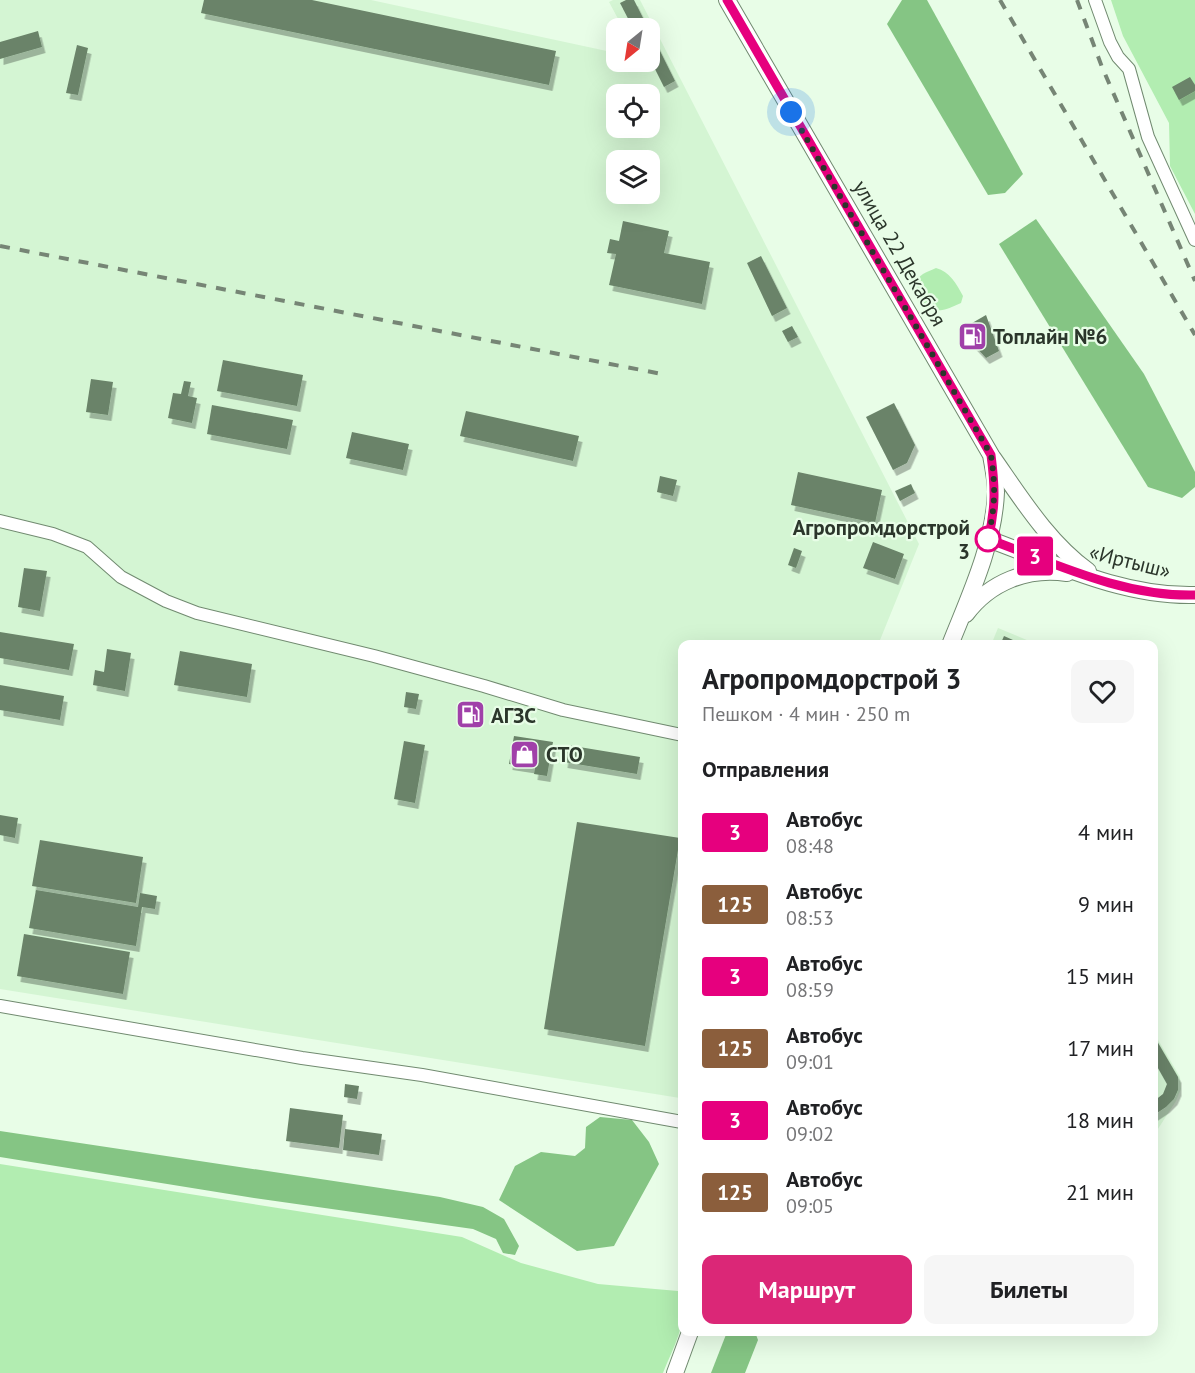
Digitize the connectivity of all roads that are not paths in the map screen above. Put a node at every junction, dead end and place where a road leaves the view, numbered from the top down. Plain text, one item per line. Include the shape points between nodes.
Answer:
1 (727, 0) edge
2 (1095, 0) edge
3 (1195, 240) edge
4 (991, 455) junction
5 (0, 521) edge
6 (988, 539) junction
7 (1099, 579) junction
8 (1195, 595) edge
9 (958, 624) junction
10 (952, 640) edge
11 (678, 734) edge
12 (0, 1006) edge
13 (678, 1121) edge
14 (689, 1336) edge
15 (675, 1373) edge

1 - 4 main road, улица 22 Декабря
2 - 3 street via 1110,42 1129,69 1148,137
4 - 6 main road, улица 22 Декабря via 996,490
4 - 7 main road via 1054,540
5 - 11 street via 87,547 121,577 197,613 374,656 563,710
6 - 7 main road, «Иртыш»
6 - 9 main road, улица 22 Декабря
7 - 8 main road, «Иртыш» via 1143,591
7 - 9 main road via 1056,572 1028,573 983,595
9 - 10 main road, улица 22 Декабря
12 - 13 street
14 - 15 main road

